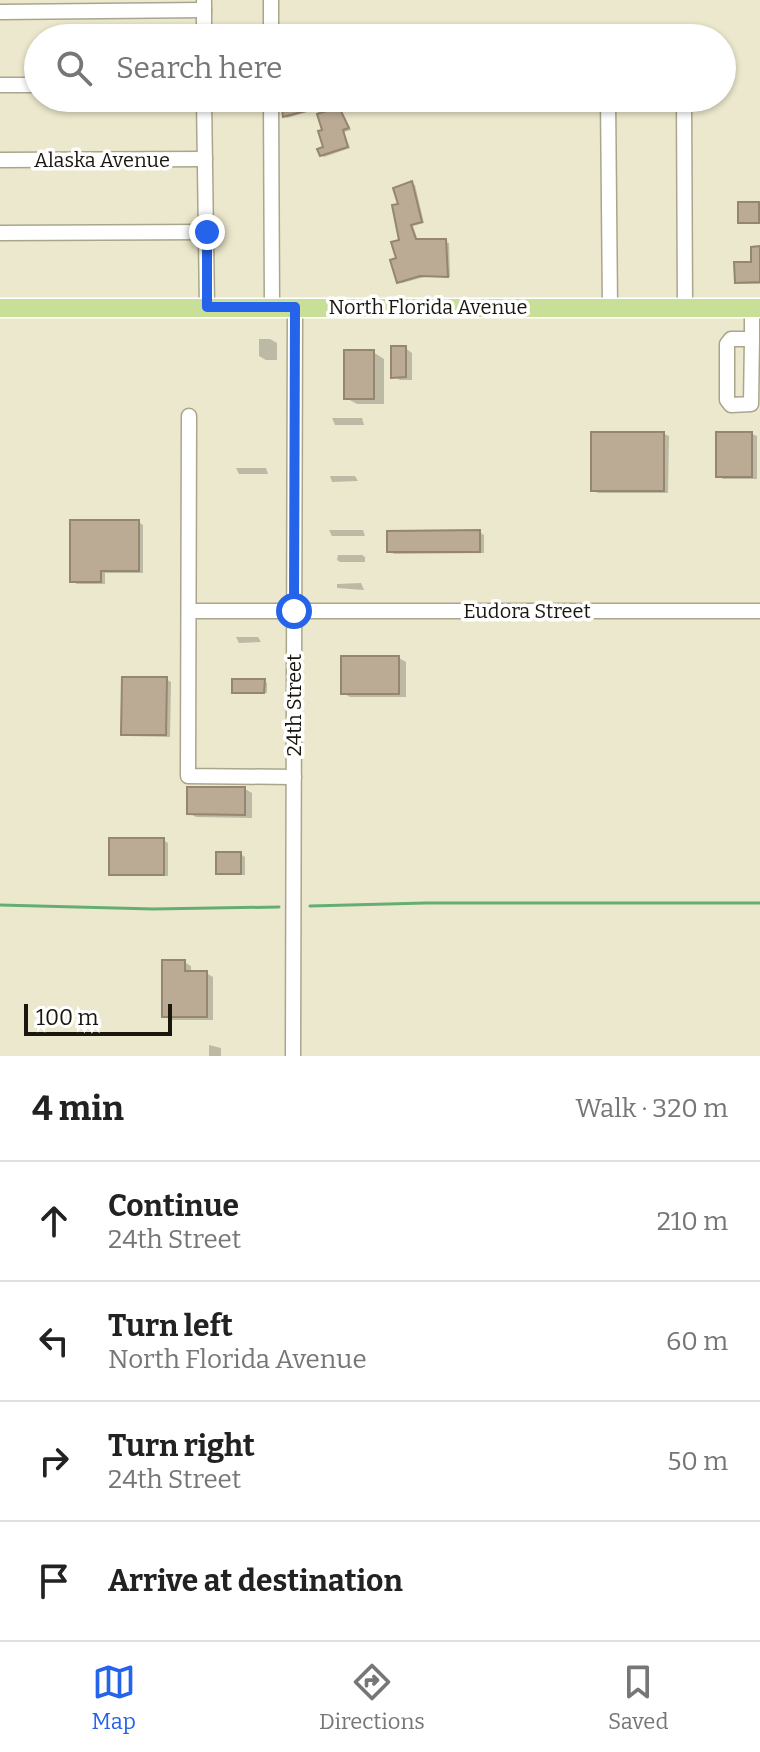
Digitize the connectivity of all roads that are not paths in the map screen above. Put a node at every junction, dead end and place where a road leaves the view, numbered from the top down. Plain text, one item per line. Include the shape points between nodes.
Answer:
1 (271, 0) edge
2 (204, 5) edge
3 (0, 12) edge
4 (271, 24) edge
5 (0, 85) edge
6 (24, 85) edge
7 (204, 112) edge
8 (271, 112) edge
9 (608, 112) edge
10 (684, 112) edge
11 (205, 159) junction
12 (0, 160) edge
13 (207, 232) junction
14 (0, 233) edge
15 (207, 307) junction
16 (272, 307) junction
17 (295, 307) junction
18 (0, 308) edge
19 (610, 308) junction
20 (685, 308) junction
21 (756, 308) edge
22 (752, 339) junction
23 (189, 416) dead end
24 (189, 611) junction
25 (294, 611) junction
26 (760, 611) edge
27 (294, 777) junction
28 (293, 1056) edge

1 - 4 street
2 - 3 street
5 - 6 street
7 - 11 street
8 - 16 street
9 - 19 street
10 - 20 street
11 - 12 street, Alaska Avenue
11 - 13 street
13 - 14 street
13 - 15 street
15 - 16 main road, North Florida Avenue
15 - 18 main road, North Florida Avenue
16 - 17 main road, North Florida Avenue
17 - 19 main road, North Florida Avenue
17 - 25 street, 24th Street
19 - 20 main road, North Florida Avenue
20 - 21 main road, North Florida Avenue
21 - 22 street
22 - 22 street via 731,339 727,344 731,405 751,404
23 - 24 street
24 - 25 street, Eudora Street
24 - 27 street via 188,776
25 - 26 street, Eudora Street
25 - 27 street, 24th Street
27 - 28 street, 24th Street

